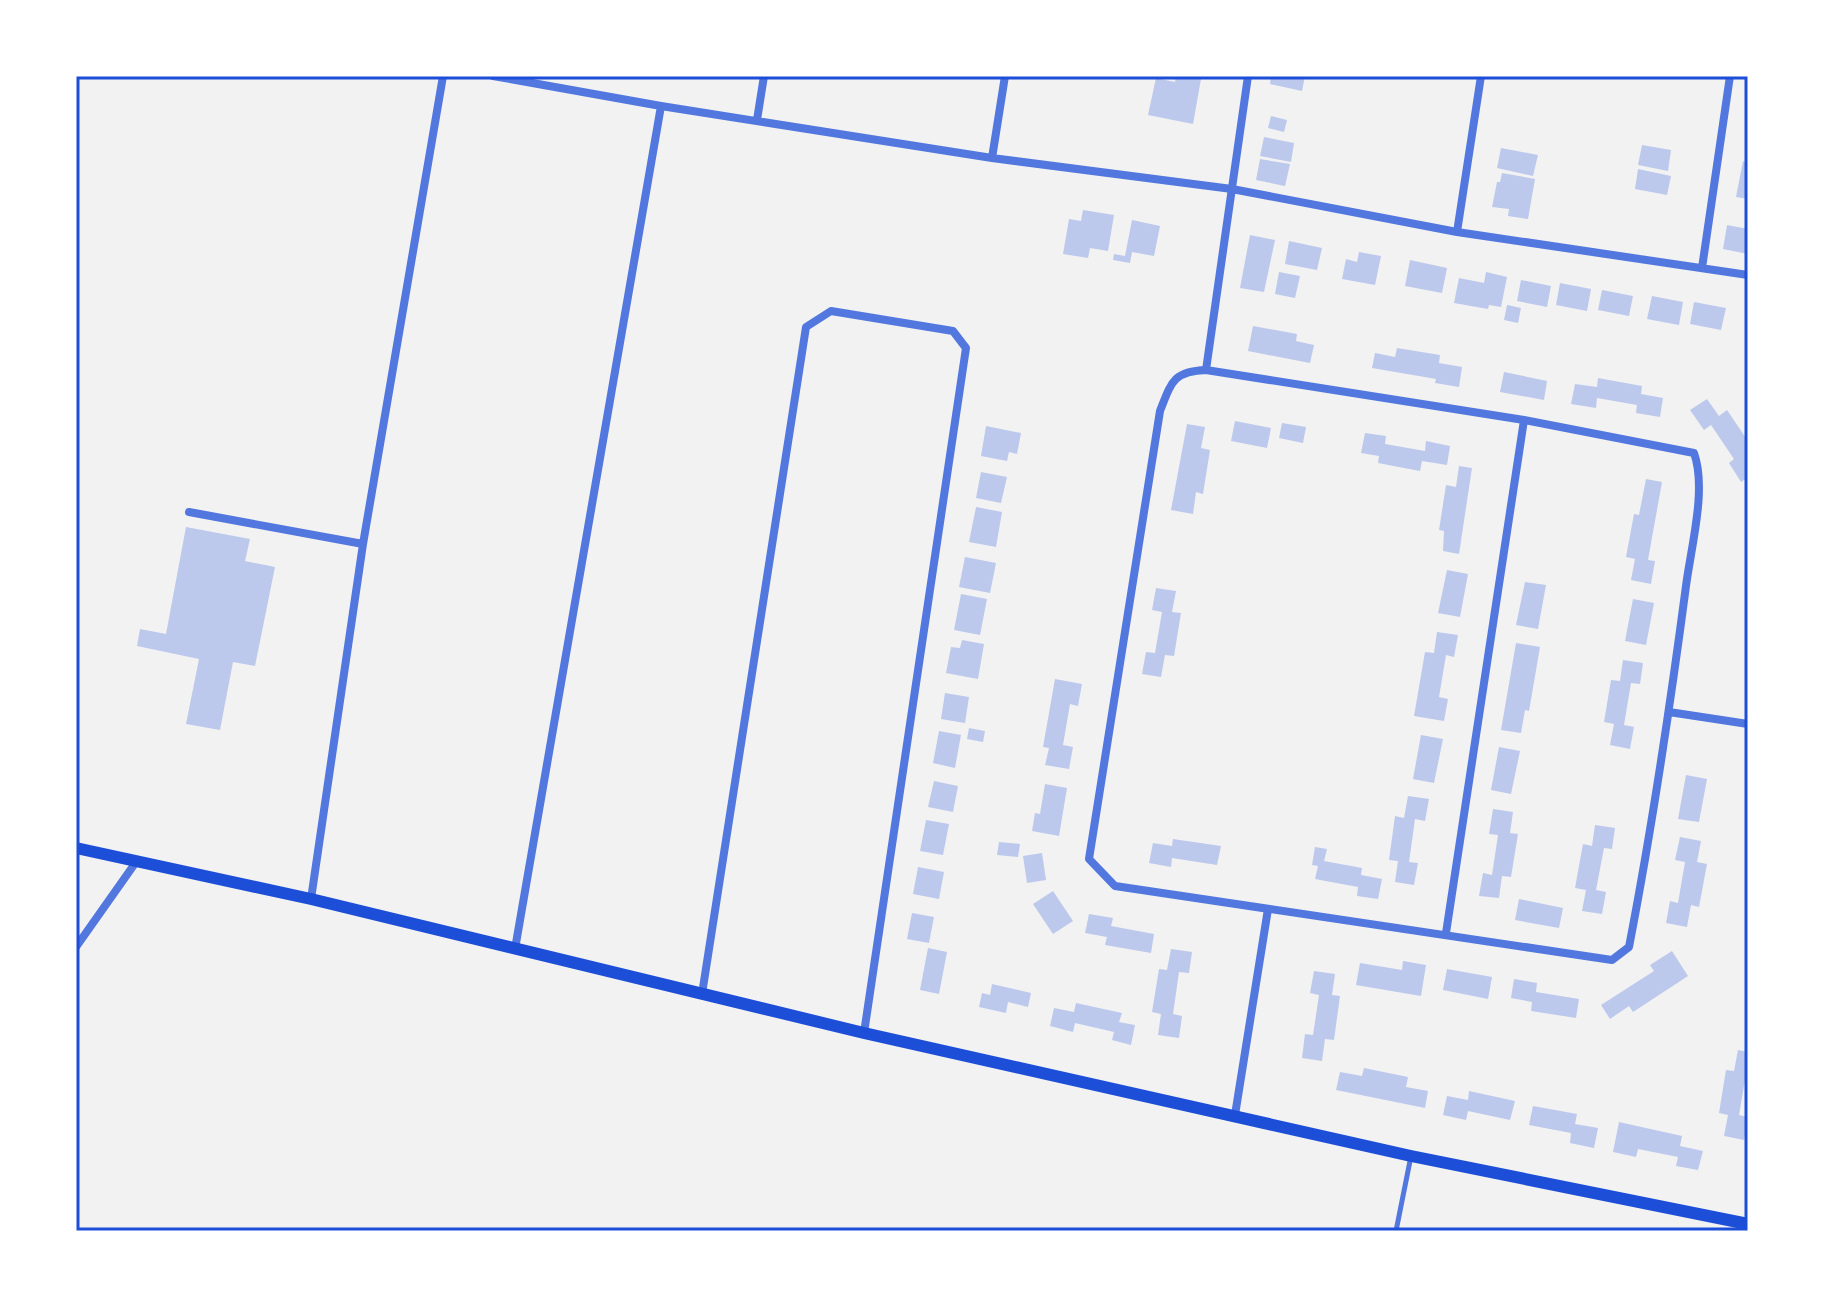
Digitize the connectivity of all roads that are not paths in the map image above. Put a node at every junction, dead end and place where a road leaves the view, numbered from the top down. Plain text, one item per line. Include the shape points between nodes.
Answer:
1 (443, 76) edge
2 (493, 76) edge
3 (764, 76) edge
4 (1005, 76) edge
5 (1248, 76) edge
6 (1481, 76) edge
7 (1730, 76) edge
8 (661, 106) junction
9 (757, 120) junction
10 (992, 158) junction
11 (1232, 189) junction
12 (1457, 232) junction
13 (1702, 268) junction
14 (1748, 275) edge
15 (1206, 370) junction
16 (1524, 420) junction
17 (189, 512) dead end
18 (363, 544) junction
19 (1669, 712) junction
20 (1748, 724) edge
21 (76, 848) edge
22 (136, 862) junction
23 (311, 899) junction
24 (1268, 909) junction
25 (1446, 933) junction
26 (76, 947) edge
27 (515, 949) junction
28 (702, 994) junction
29 (864, 1033) junction
30 (1235, 1115) junction
31 (1411, 1156) junction
32 (1748, 1224) edge
33 (1396, 1231) edge

1 - 18 street
2 - 8 street
3 - 9 street
4 - 10 street
5 - 11 street
6 - 12 street
7 - 13 street
8 - 9 street
8 - 27 street
9 - 10 street
10 - 11 street
11 - 12 street
11 - 15 street
12 - 13 street
13 - 14 street
15 - 16 street
15 - 24 street via 1189,371 1171,381 1160,411 1089,859 1115,886
16 - 19 street via 1694,453 1699,468 1697,507
16 - 25 street
17 - 18 street
18 - 23 street
19 - 20 street
19 - 25 street via 1629,947 1612,960
21 - 22 main road
22 - 23 main road
22 - 26 street
23 - 27 main road
24 - 25 street
24 - 30 street
27 - 28 main road
28 - 29 main road
28 - 29 street via 806,327 831,311 953,331 966,348
29 - 30 main road
30 - 31 main road
31 - 32 main road
31 - 33 lane

